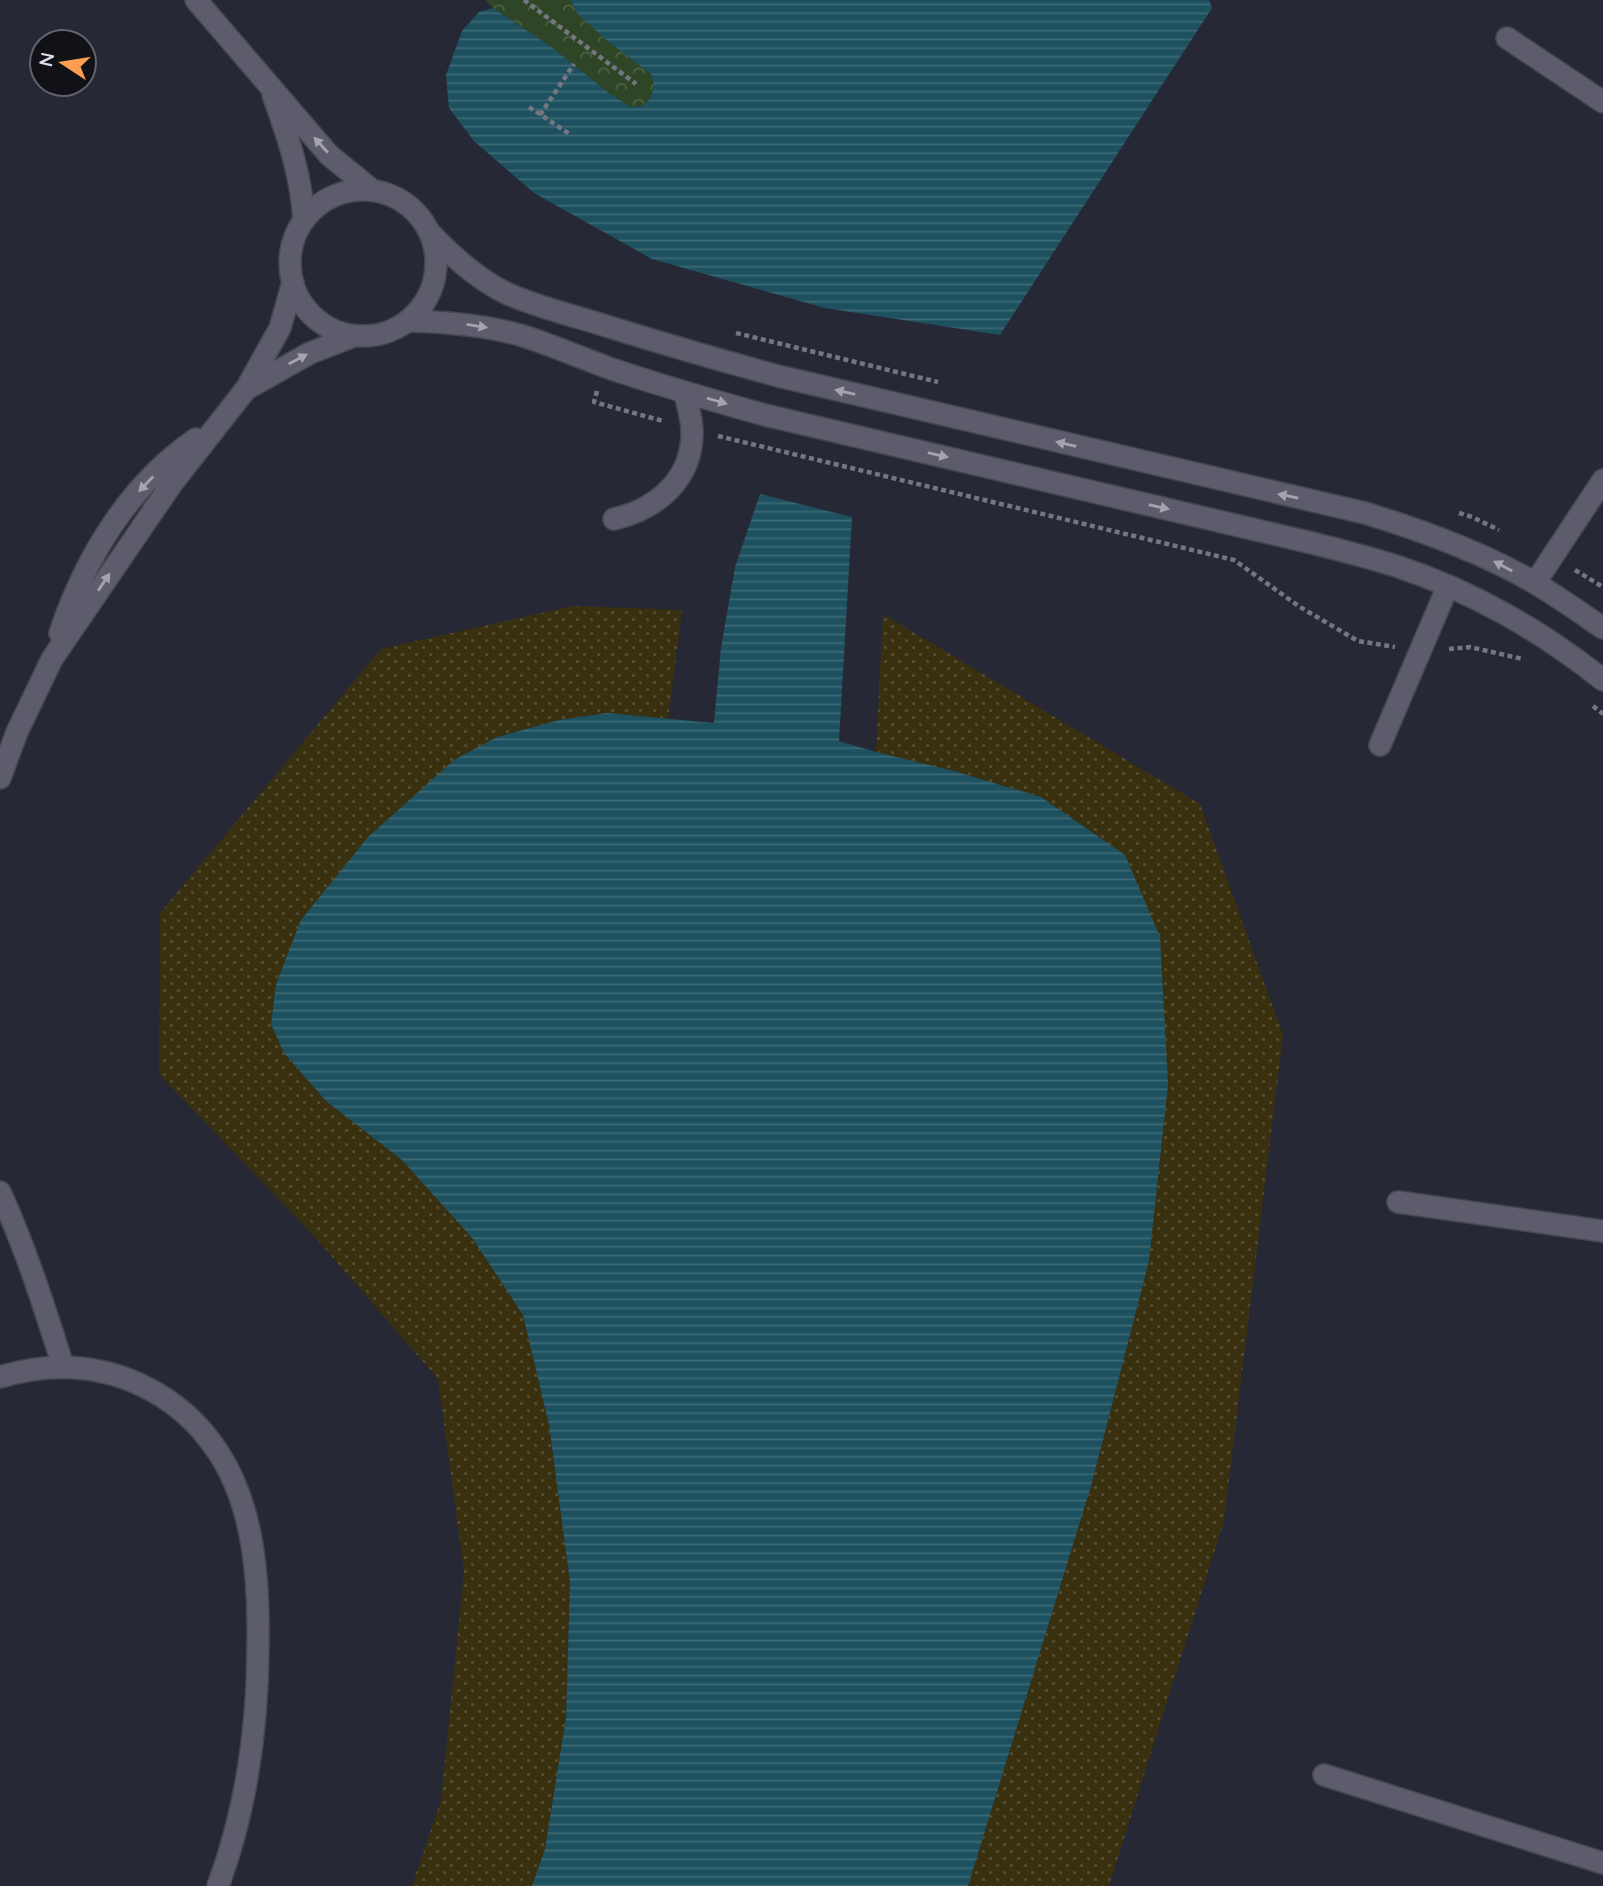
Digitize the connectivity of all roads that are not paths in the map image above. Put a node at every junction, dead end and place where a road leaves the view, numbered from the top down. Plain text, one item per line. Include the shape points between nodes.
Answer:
1 (197, 0) edge
2 (1507, 38) dead end
3 (270, 86) junction
4 (1603, 102) edge
5 (372, 190) junction
6 (304, 220) junction
7 (430, 234) junction
8 (293, 282) junction
9 (409, 321) junction
10 (355, 336) junction
11 (246, 389) junction
12 (685, 393) junction
13 (1603, 480) edge
14 (614, 519) dead end
15 (1535, 583) junction
16 (1448, 586) junction
17 (1603, 628) edge
18 (1603, 680) edge
19 (1380, 745) dead end
20 (0, 778) edge
21 (0, 1192) edge
22 (1398, 1202) dead end
23 (1603, 1231) edge
24 (63, 1366) junction
25 (0, 1377) edge
26 (1324, 1775) dead end
27 (1603, 1863) edge
28 (218, 1886) edge

1 - 3 street
2 - 4 street
5 -> 3 street via 330,155
3 - 6 street via 296,165
5 - 6 street via 334,195
5 - 7 street via 407,204
6 - 8 street via 290,255
7 - 9 street via 436,272 422,307
15 -> 7 street via 1452,542 1365,513 778,376 534,304 478,276
8 - 10 street via 306,309 320,322
8 - 11 street via 280,328
9 - 10 street via 374,336
9 -> 12 street via 446,322 519,335
11 -> 10 street via 310,353
11 - 20 street via 217,425 141,488 102,540 77,589
12 - 14 street via 692,429 685,466 664,496 632,515
12 -> 16 street via 1356,554
13 - 15 street
15 - 17 street
16 - 18 street via 1512,618
16 - 19 street
21 - 24 street via 36,1279
22 - 23 street
24 - 25 street
24 - 28 street via 124,1377 178,1407 219,1454 243,1510 258,1597 257,1704 240,1812
26 - 27 street

